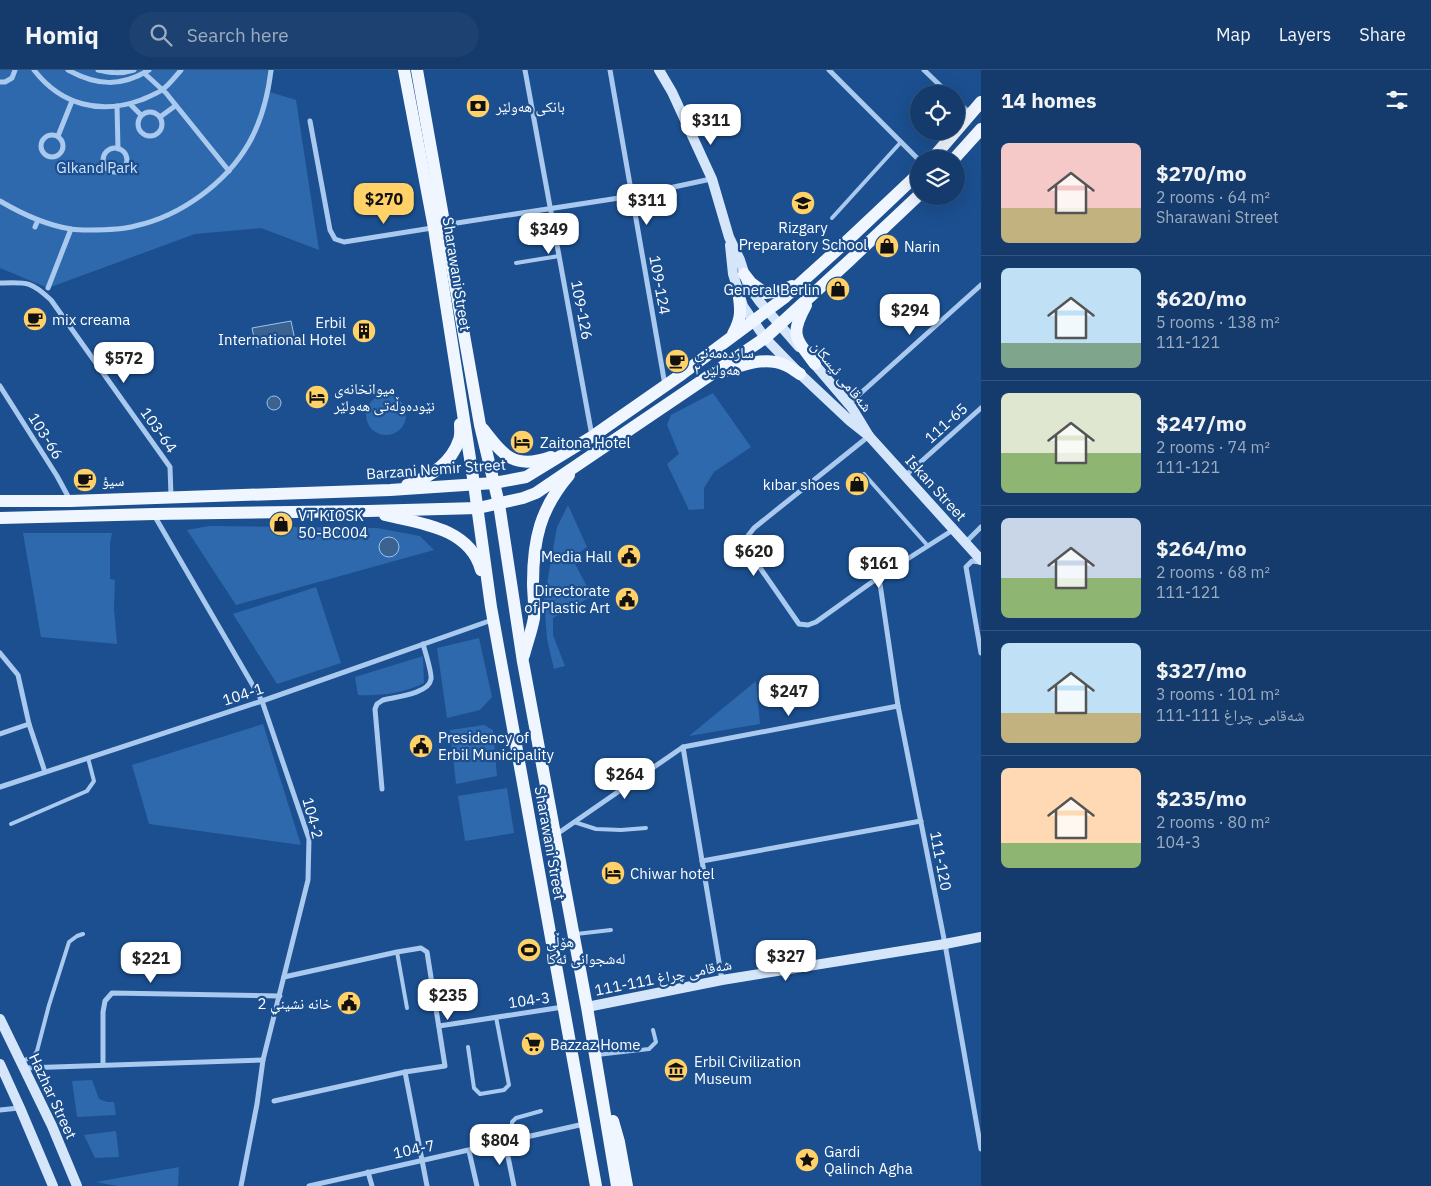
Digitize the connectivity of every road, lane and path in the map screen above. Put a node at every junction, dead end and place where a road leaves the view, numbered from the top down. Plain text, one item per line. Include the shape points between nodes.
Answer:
1 (15, 70) edge
2 (34, 70) edge
3 (68, 70) edge
4 (98, 70) edge
5 (133, 70) edge
6 (181, 70) edge
7 (271, 70) edge
8 (404, 70) edge
9 (417, 70) edge
10 (525, 70) edge
11 (610, 70) edge
12 (659, 70) edge
13 (829, 70) edge
14 (924, 70) edge
15 (147, 72) edge
16 (134, 78) junction
17 (0, 82) edge
18 (940, 85) edge
19 (163, 90) junction
20 (72, 101) junction
21 (981, 102) edge
22 (130, 104) junction
23 (117, 106) junction
24 (175, 106) junction
25 (965, 109) edge
26 (141, 115) junction
27 (971, 115) junction
28 (160, 117) junction
29 (310, 121) dead end
30 (981, 129) edge
31 (58, 136) junction
32 (901, 142) junction
33 (118, 149) junction
34 (940, 150) edge
35 (962, 150) edge
36 (910, 151) edge
37 (229, 170) junction
38 (712, 179) junction
39 (910, 182) edge
40 (632, 196) junction
41 (0, 201) edge
42 (910, 203) edge
43 (551, 208) junction
44 (832, 218) dead end
45 (38, 220) junction
46 (439, 226) junction
47 (36, 227) dead end
48 (72, 229) junction
49 (729, 237) junction
50 (559, 256) junction
51 (516, 263) dead end
52 (744, 274) junction
53 (811, 274) junction
54 (0, 283) edge
55 (981, 285) edge
56 (48, 288) dead end
57 (738, 291) junction
58 (812, 296) junction
59 (774, 318) junction
60 (753, 321) junction
61 (732, 336) junction
62 (765, 338) junction
63 (815, 364) junction
64 (800, 374) junction
65 (703, 379) junction
66 (0, 386) edge
67 (665, 386) junction
68 (852, 401) dead end
69 (462, 404) junction
70 (981, 408) edge
71 (480, 425) junction
72 (592, 436) junction
73 (869, 436) junction
74 (570, 451) junction
75 (581, 462) junction
76 (864, 474) dead end
77 (905, 476) junction
78 (494, 483) junction
79 (474, 484) junction
80 (390, 490) junction
81 (0, 494) edge
82 (171, 497) junction
83 (0, 501) edge
84 (39, 501) junction
85 (70, 501) junction
86 (499, 504) junction
87 (478, 508) junction
88 (368, 511) junction
89 (154, 514) junction
90 (0, 518) edge
91 (28, 518) junction
92 (0, 522) edge
93 (981, 527) edge
94 (953, 530) junction
95 (965, 543) junction
96 (928, 546) junction
97 (979, 557) edge
98 (879, 577) junction
99 (491, 607) junction
100 (493, 620) junction
101 (423, 644) junction
102 (0, 653) edge
103 (981, 653) edge
104 (523, 662) junction
105 (262, 701) junction
106 (898, 706) junction
107 (30, 724) junction
108 (0, 734) edge
109 (683, 747) junction
110 (88, 758) junction
111 (45, 772) junction
112 (0, 787) edge
113 (382, 789) dead end
114 (921, 821) junction
115 (574, 822) junction
116 (11, 824) dead end
117 (646, 828) dead end
118 (555, 835) junction
119 (702, 861) junction
120 (611, 930) dead end
121 (83, 934) dead end
122 (573, 934) junction
123 (981, 937) edge
124 (945, 944) junction
125 (397, 952) junction
126 (284, 977) junction
127 (722, 980) junction
128 (280, 996) junction
129 (563, 1007) junction
130 (587, 1007) junction
131 (407, 1008) dead end
132 (496, 1017) junction
133 (0, 1018) edge
134 (439, 1026) junction
135 (653, 1030) dead end
136 (468, 1047) dead end
137 (595, 1057) junction
138 (263, 1060) junction
139 (0, 1064) edge
140 (22, 1065) junction
141 (103, 1065) junction
142 (405, 1072) junction
143 (274, 1101) dead end
144 (20, 1108) junction
145 (0, 1110) edge
146 (541, 1111) dead end
147 (584, 1124) junction
148 (517, 1140) junction
149 (505, 1142) junction
150 (981, 1149) edge
151 (469, 1151) junction
152 (422, 1160) junction
153 (368, 1172) junction
154 (53, 1186) edge
155 (77, 1186) edge
156 (241, 1186) edge
157 (309, 1186) edge
158 (372, 1186) edge
159 (427, 1186) edge
160 (477, 1186) edge
161 (514, 1186) edge
162 (591, 1186) edge
163 (596, 1186) edge
164 (617, 1186) edge
165 (627, 1186) edge

1 - 17 street via 12,78
2 - 20 street via 53,90
3 - 16 street via 102,82
4 - 5 street via 109,73
5 - 16 street
6 - 19 street
7 - 37 street via 261,117 249,143
8 - 46 main road, Sharawani Street
9 - 46 main road, Sharawani Street
10 - 43 street, 109-126
11 - 40 street, 109-124
12 - 38 main road
13 - 32 street
14 - 18 street
15 - 16 street
15 - 19 street
19 - 22 street
19 - 24 street
20 - 23 street via 90,106
20 - 31 street
21 - 27 main road
22 - 23 street
22 - 26 street
23 - 33 street
24 - 28 street
24 - 37 street
25 - 27 street
26 - 28 street via 149,111
26 - 28 street via 139,130 145,136 160,132 163,124
27 - 34 main road
29 - 46 street via 330,230 336,239 344,242
30 - 35 main road
31 - 31 street via 64,148 56,157 49,157 43,153 41,142 46,136
32 - 36 street
32 - 44 lane
33 - 33 street via 111,149 104,157 104,165 112,172 124,169 127,161 125,153
37 - 48 street via 213,187 164,217 136,226 105,230
38 - 40 street
38 - 49 main road
39 - 53 main road, Barzani Nemir Street
40 - 43 street
40 - 67 street, 109-124
41 - 45 street
42 - 58 main road, Barzani Nemir Street
43 - 46 street
43 - 50 street, 109-126
45 - 47 street
45 - 48 street
46 - 69 main road, Sharawani Street
46 - 71 main road, Sharawani Street
48 - 56 street
49 - 52 main road, شەقامی ئیسکان
49 - 57 main road, شەقامی ئیسکان
50 - 51 lane
50 - 72 street, 109-126
52 - 53 main road via 765,293 773,293
52 - 59 main road, شەقامی ئیسکان via 757,299
53 - 59 main road, Barzani Nemir Street via 784,298
54 - 82 street, 103-64 via 24,282 38,287 51,300 170,466
55 - 68 street
57 - 60 main road, شەقامی ئیسکان
57 - 61 main road via 740,319
58 - 59 main road, Barzani Nemir Street
58 - 63 main road via 800,316 796,333
59 - 60 main road, Barzani Nemir Street
59 - 62 main road, Barzani Nemir Street
59 - 63 main road, شەقامی ئیسکان
60 - 61 main road, Barzani Nemir Street
60 - 62 main road, شەقامی ئیسکان
61 - 67 main road, Barzani Nemir Street
62 - 64 main road, شەقامی ئیسکان
62 - 65 main road, Barzani Nemir Street
63 - 73 main road, شەقامی ئیسکان via 852,408
64 - 65 main road via 770,361 752,363
64 - 73 main road, شەقامی ئیسکان
65 - 75 main road, Barzani Nemir Street
66 - 85 street, 103-66
67 - 72 main road, Barzani Nemir Street
69 - 79 main road, Sharawani Street
69 - 80 main road via 460,439 454,452 435,472 422,480
70 - 77 street, 111-65
71 - 74 main road via 505,454 518,462 531,463
71 - 78 main road, Sharawani Street
72 - 74 main road, Barzani Nemir Street
73 - 77 main road, Iskan Street
73 - 98 street via 754,528 747,537 747,550 799,624 816,622
74 - 78 main road, Barzani Nemir Street via 526,477
75 - 86 main road, Barzani Nemir Street via 536,493
75 - 104 main road via 552,497 540,523 533,560 534,616
76 - 96 lane
77 - 94 main road, Iskan Street
78 - 79 main road, Barzani Nemir Street
78 - 86 main road, Sharawani Street
79 - 80 main road, Barzani Nemir Street
79 - 87 main road, Sharawani Street
80 - 82 main road, Barzani Nemir Street
81 - 84 main road
82 - 85 main road, Barzani Nemir Street
83 - 84 main road, Barzani Nemir Street
84 - 85 main road, Barzani Nemir Street
86 - 87 main road, Barzani Nemir Street
86 - 104 main road, Sharawani Street
87 - 88 main road, Barzani Nemir Street
87 - 99 main road, Sharawani Street
88 - 89 main road, Barzani Nemir Street
88 - 99 main road via 435,527 461,540 479,562
89 - 91 main road, Barzani Nemir Street
89 - 105 street, 104-2
90 - 91 main road, Barzani Nemir Street
91 - 92 main road
93 - 95 street
94 - 95 main road, Iskan Street
94 - 96 street
95 - 97 main road, Iskan Street
96 - 98 street
97 - 103 street via 966,567
98 - 106 street, 111-120
99 - 100 main road, Sharawani Street
100 - 101 street, 104-1
100 - 129 main road, Sharawani Street
101 - 105 street, 104-1
101 - 113 street via 431,678 428,688 382,700 375,709
102 - 107 street via 18,676
104 - 118 main road, Sharawani Street
105 - 110 street, 104-1
105 - 126 street, 104-2 via 309,840 308,880
106 - 109 street
106 - 114 street, 111-120
107 - 108 street
107 - 111 street
109 - 115 street
109 - 119 street
110 - 111 street, 104-1
110 - 116 lane via 94,781 87,791
111 - 112 street, 104-1
114 - 119 street
114 - 124 street, 111-120
115 - 117 lane via 596,829
115 - 118 street
118 - 122 main road, Sharawani Street
119 - 127 street
120 - 122 lane
121 - 140 lane via 69,942 37,1051
122 - 130 main road, Sharawani Street
123 - 124 main road, شەقامی چراغ 111-111
124 - 127 main road, شەقامی چراغ 111-111
124 - 150 street, 111-120
125 - 126 street
125 - 131 lane
125 - 134 street via 421,948 427,952
126 - 128 street, 104-2
127 - 130 main road, شەقامی چراغ 111-111
128 - 138 street, 104-2
128 - 141 street via 112,993 105,1001 103,1012
129 - 132 street, 104-3
129 - 147 main road, Sharawani Street
130 - 137 main road, Sharawani Street
132 - 134 street, 104-3
132 - 136 lane via 507,1088 480,1094 474,1088
133 - 140 main road, Hazhar Street
134 - 142 street via 445,1066
135 - 137 lane via 656,1042 649,1049
137 - 164 main road, Sharawani Street
137 - 165 main road, Sharawani Street via 619,1142
138 - 141 street
138 - 156 street, 104-2
139 - 144 main road
140 - 141 street
140 - 155 main road, Hazhar Street
142 - 143 street
142 - 152 street
144 - 145 street
144 - 154 main road
146 - 148 lane via 512,1122
147 - 148 street, 104-7
147 - 162 main road, Sharawani Street
147 - 163 main road, Sharawani Street
148 - 149 street, 104-7
149 - 151 street, 104-7
149 - 161 street
151 - 152 street, 104-7
151 - 160 street
152 - 153 street, 104-7
152 - 159 street
153 - 157 street, 104-7
153 - 158 street

